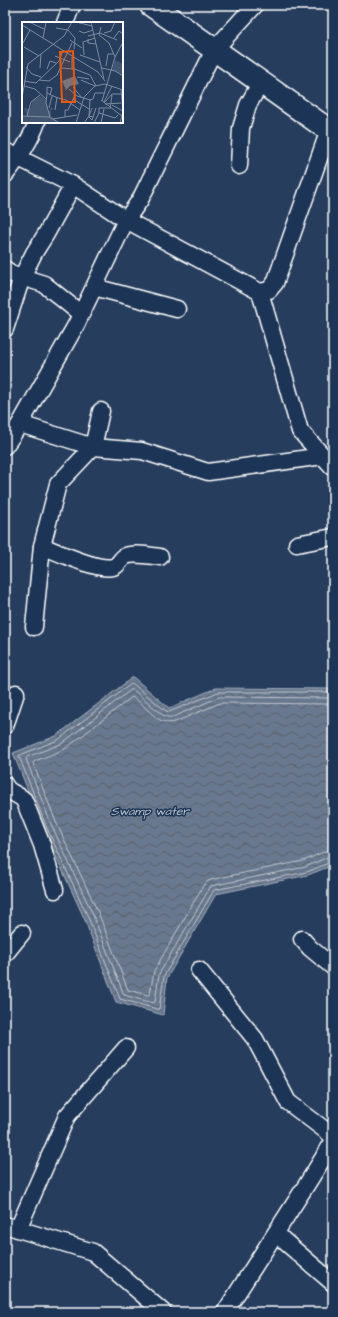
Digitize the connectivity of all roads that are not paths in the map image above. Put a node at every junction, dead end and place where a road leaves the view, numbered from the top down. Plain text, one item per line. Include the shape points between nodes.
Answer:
1 (72, 5) edge
2 (151, 5) edge
3 (255, 5) edge
4 (65, 22) edge
5 (214, 50) junction
6 (261, 82) junction
7 (37, 123) edge
8 (331, 132) edge
9 (12, 154) edge
10 (239, 166) dead end
11 (5, 175) edge
12 (73, 185) junction
13 (126, 220) junction
14 (5, 269) edge
15 (22, 277) junction
16 (94, 287) junction
17 (260, 292) junction
18 (177, 309) dead end
19 (81, 314) junction
20 (5, 329) edge
21 (101, 411) dead end
22 (20, 424) junction
23 (5, 446) edge
24 (93, 448) junction
25 (328, 462) edge
26 (333, 538) edge
27 (297, 544) dead end
28 (42, 546) junction
29 (160, 557) dead end
30 (34, 627) dead end
31 (16, 693) dead end
32 (5, 726) edge
33 (5, 784) edge
34 (55, 890) dead end
35 (22, 933) dead end
36 (302, 939) dead end
37 (5, 954) edge
38 (333, 967) edge
39 (199, 970) dead end
40 (126, 1048) dead end
41 (333, 1137) edge
42 (12, 1227) edge
43 (276, 1233) junction
44 (333, 1283) edge
45 (163, 1312) edge
46 (225, 1312) edge

1 - 4 street
2 - 5 main road
3 - 5 street
5 - 6 main road
5 - 13 street via 140,200
6 - 8 main road
6 - 10 street via 248,105 241,128
7 - 9 street via 34,130
8 - 17 street via 274,283 269,290
9 - 11 street
9 - 12 street
12 - 13 street
12 - 15 street
13 - 16 street
13 - 17 street
14 - 15 street
15 - 19 street via 44,284
15 - 20 street
16 - 18 street
16 - 19 street
17 - 25 street via 300,431
19 - 22 street
21 - 24 street
22 - 23 street
22 - 24 street
24 - 25 street via 142,452 208,472
24 - 28 street via 58,484
26 - 27 street
28 - 29 street via 93,566 113,567 128,554
28 - 30 street
31 - 32 street
33 - 34 street via 9,791 20,795 24,800 42,844
35 - 37 street
36 - 38 street
39 - 41 street via 255,1039 288,1102
40 - 42 street via 67,1116
41 - 43 street
42 - 45 street via 93,1252
43 - 44 street
43 - 46 street

